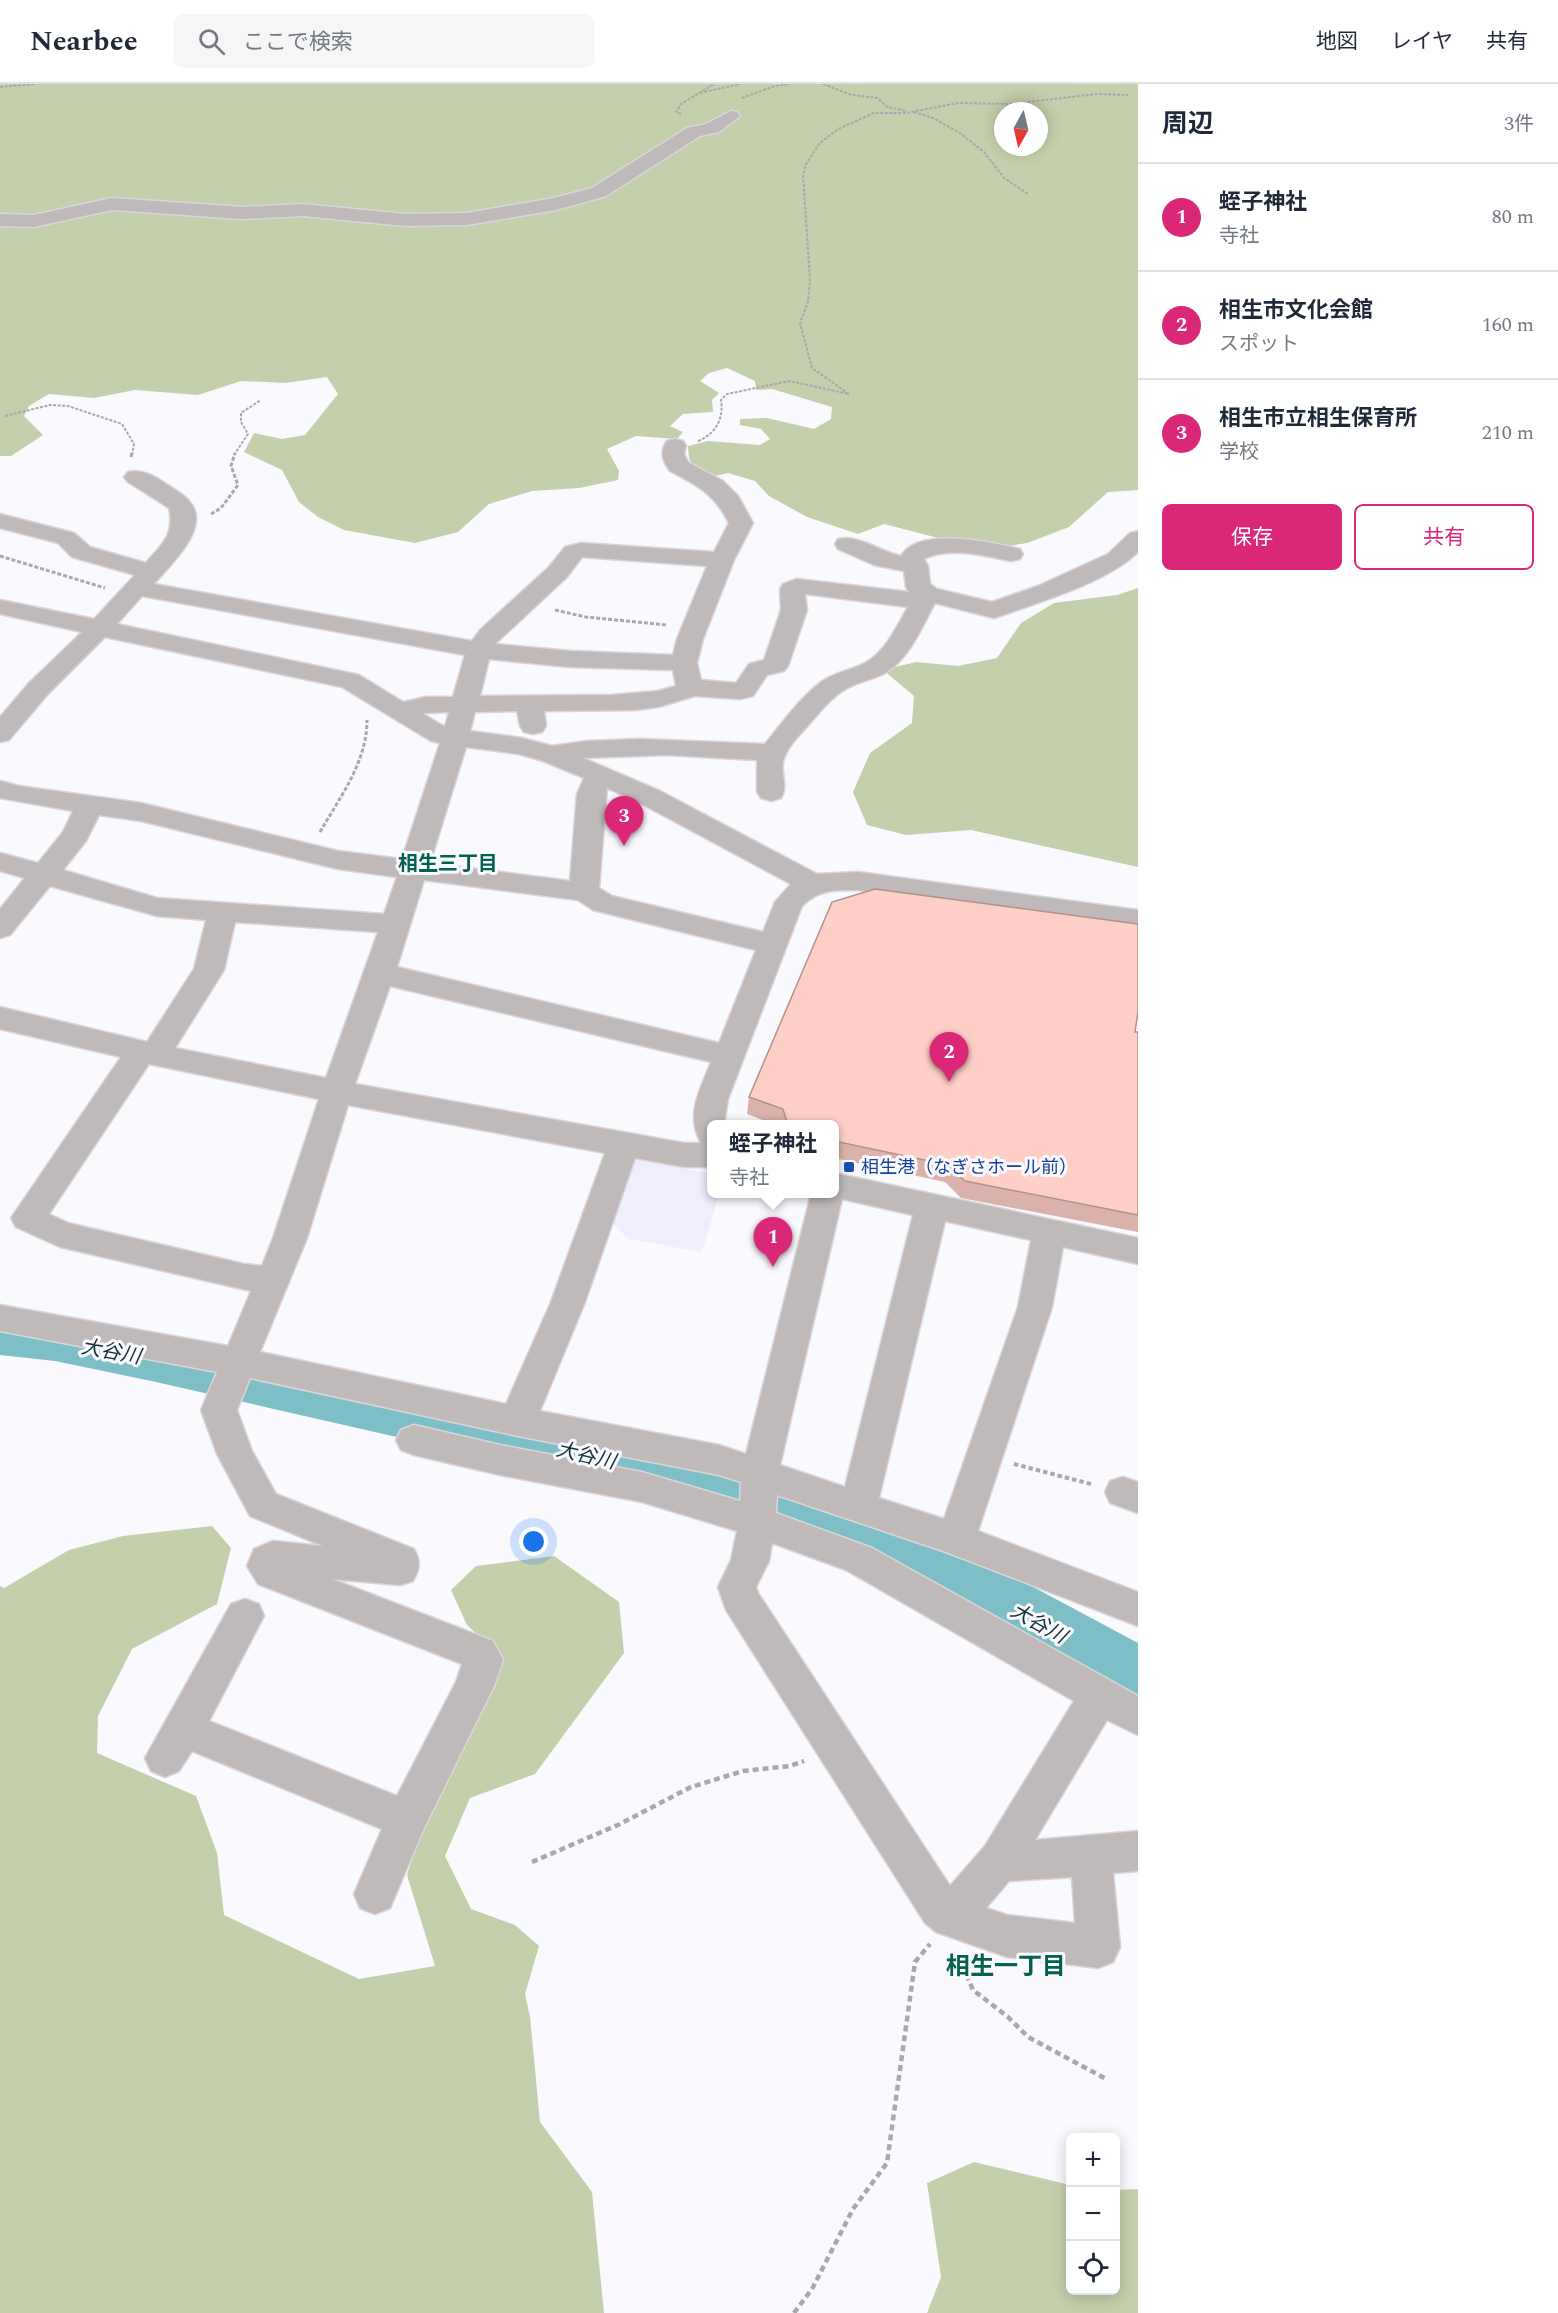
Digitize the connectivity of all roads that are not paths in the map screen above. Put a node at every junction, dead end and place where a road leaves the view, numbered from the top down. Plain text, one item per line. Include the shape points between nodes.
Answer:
1 (735, 107) road end
2 (0, 220) edge
3 (675, 446) road end
4 (136, 477) road end
5 (0, 521) edge
6 (1138, 538) edge
7 (846, 544) dead end
8 (1011, 554) dead end
9 (722, 560) junction
10 (911, 564) junction
11 (138, 587) junction
12 (926, 597) junction
13 (0, 607) edge
14 (99, 628) junction
15 (479, 649) junction
16 (359, 656) junction
17 (684, 663) junction
18 (690, 689) junction
19 (529, 703) junction
20 (464, 705) junction
21 (398, 711) junction
22 (0, 734) edge
23 (456, 739) junction
24 (547, 753) junction
25 (772, 753) junction
26 (602, 776) junction
27 (0, 789) edge
28 (771, 792) dead end
29 (90, 805) junction
30 (0, 862) edge
31 (412, 870) junction
32 (45, 874) junction
33 (813, 884) junction
34 (585, 892) junction
35 (222, 913) junction
36 (1138, 920) edge
37 (396, 924) junction
38 (0, 928) edge
39 (773, 944) junction
40 (380, 973) junction
41 (0, 1018) edge
42 (149, 1053) junction
43 (729, 1056) junction
44 (337, 1091) junction
45 (708, 1120) edge
46 (623, 1146) junction
47 (707, 1155) edge
48 (839, 1186) edge
49 (826, 1198) edge
50 (932, 1206) junction
51 (1049, 1233) junction
52 (1138, 1251) edge
53 (274, 1280) junction
54 (0, 1318) edge
55 (233, 1376) junction
56 (518, 1421) junction
57 (414, 1440) dead end
58 (759, 1497) junction
59 (859, 1505) junction
60 (956, 1539) junction
61 (1138, 1609) edge
62 (245, 1616) dead end
63 (1100, 1695) junction
64 (1138, 1717) edge
65 (407, 1819) junction
66 (1138, 1851) edge
67 (1091, 1855) junction
68 (1000, 1860) junction
69 (375, 1894) dead end
70 (951, 1917) junction

1 - 2 street via 712,128 694,132 599,192 556,204 467,219 405,220 303,210 231,213 111,204 34,221
3 - 9 street via 678,466 715,486 741,523
4 - 11 street via 180,505 183,518 180,538
5 - 11 street via 66,538 81,552
6 - 12 street via 1117,559 994,610
7 - 10 street via 883,560
8 - 10 street via 938,546 922,549
9 - 15 street via 574,552
9 - 17 street
10 - 12 street via 916,566 918,586
11 - 14 street
11 - 16 street
12 - 18 street via 886,599 797,586 792,589 794,610 775,666 758,669 744,690
12 - 25 street via 885,661 826,691
13 - 14 street
14 - 16 street
14 - 22 street
15 - 16 street
15 - 17 street via 593,660
15 - 20 street
16 - 21 street via 375,696
17 - 18 street
18 - 19 street via 683,694 646,700
19 - 20 street
19 - 24 street via 533,726
20 - 21 street via 414,706
20 - 23 street
21 - 23 street via 440,735
23 - 24 street
23 - 31 street
24 - 25 street via 611,746
24 - 26 street
25 - 28 street
26 - 33 street
26 - 34 street via 591,794
27 - 29 street
29 - 31 street via 141,812 308,854
29 - 32 street via 76,835
30 - 32 street
31 - 34 street
31 - 37 street
32 - 35 street via 157,907
32 - 38 street
33 - 36 street via 826,880 858,881
33 - 39 street via 789,902
34 - 39 street via 603,903
35 - 37 street
35 - 42 street via 208,969
37 - 40 street
39 - 43 street
40 - 43 street
40 - 44 street
41 - 42 street
42 - 44 street
42 - 53 street via 28,1218 60,1234
43 - 45 street
44 - 46 street
44 - 53 street
46 - 47 street
46 - 56 street via 569,1299
48 - 50 street
49 - 58 street
50 - 51 street
50 - 59 street
51 - 52 street
51 - 60 street via 1035,1306
53 - 55 street
54 - 55 street
55 - 56 street
55 - 65 street via 219,1410 236,1454 263,1505 401,1560 400,1569 273,1557 267,1560 270,1572 479,1653 483,1660 474,1686
56 - 58 street via 719,1460
57 - 58 street via 642,1486
58 - 59 street
58 - 63 street via 858,1559
58 - 70 street via 750,1561 737,1587 740,1598 940,1909
59 - 60 street
60 - 61 street
62 - 65 street via 174,1744
63 - 64 street
63 - 68 street
65 - 69 street
66 - 67 street
67 - 68 street
67 - 70 street via 1098,1947 1006,1936
68 - 70 street

